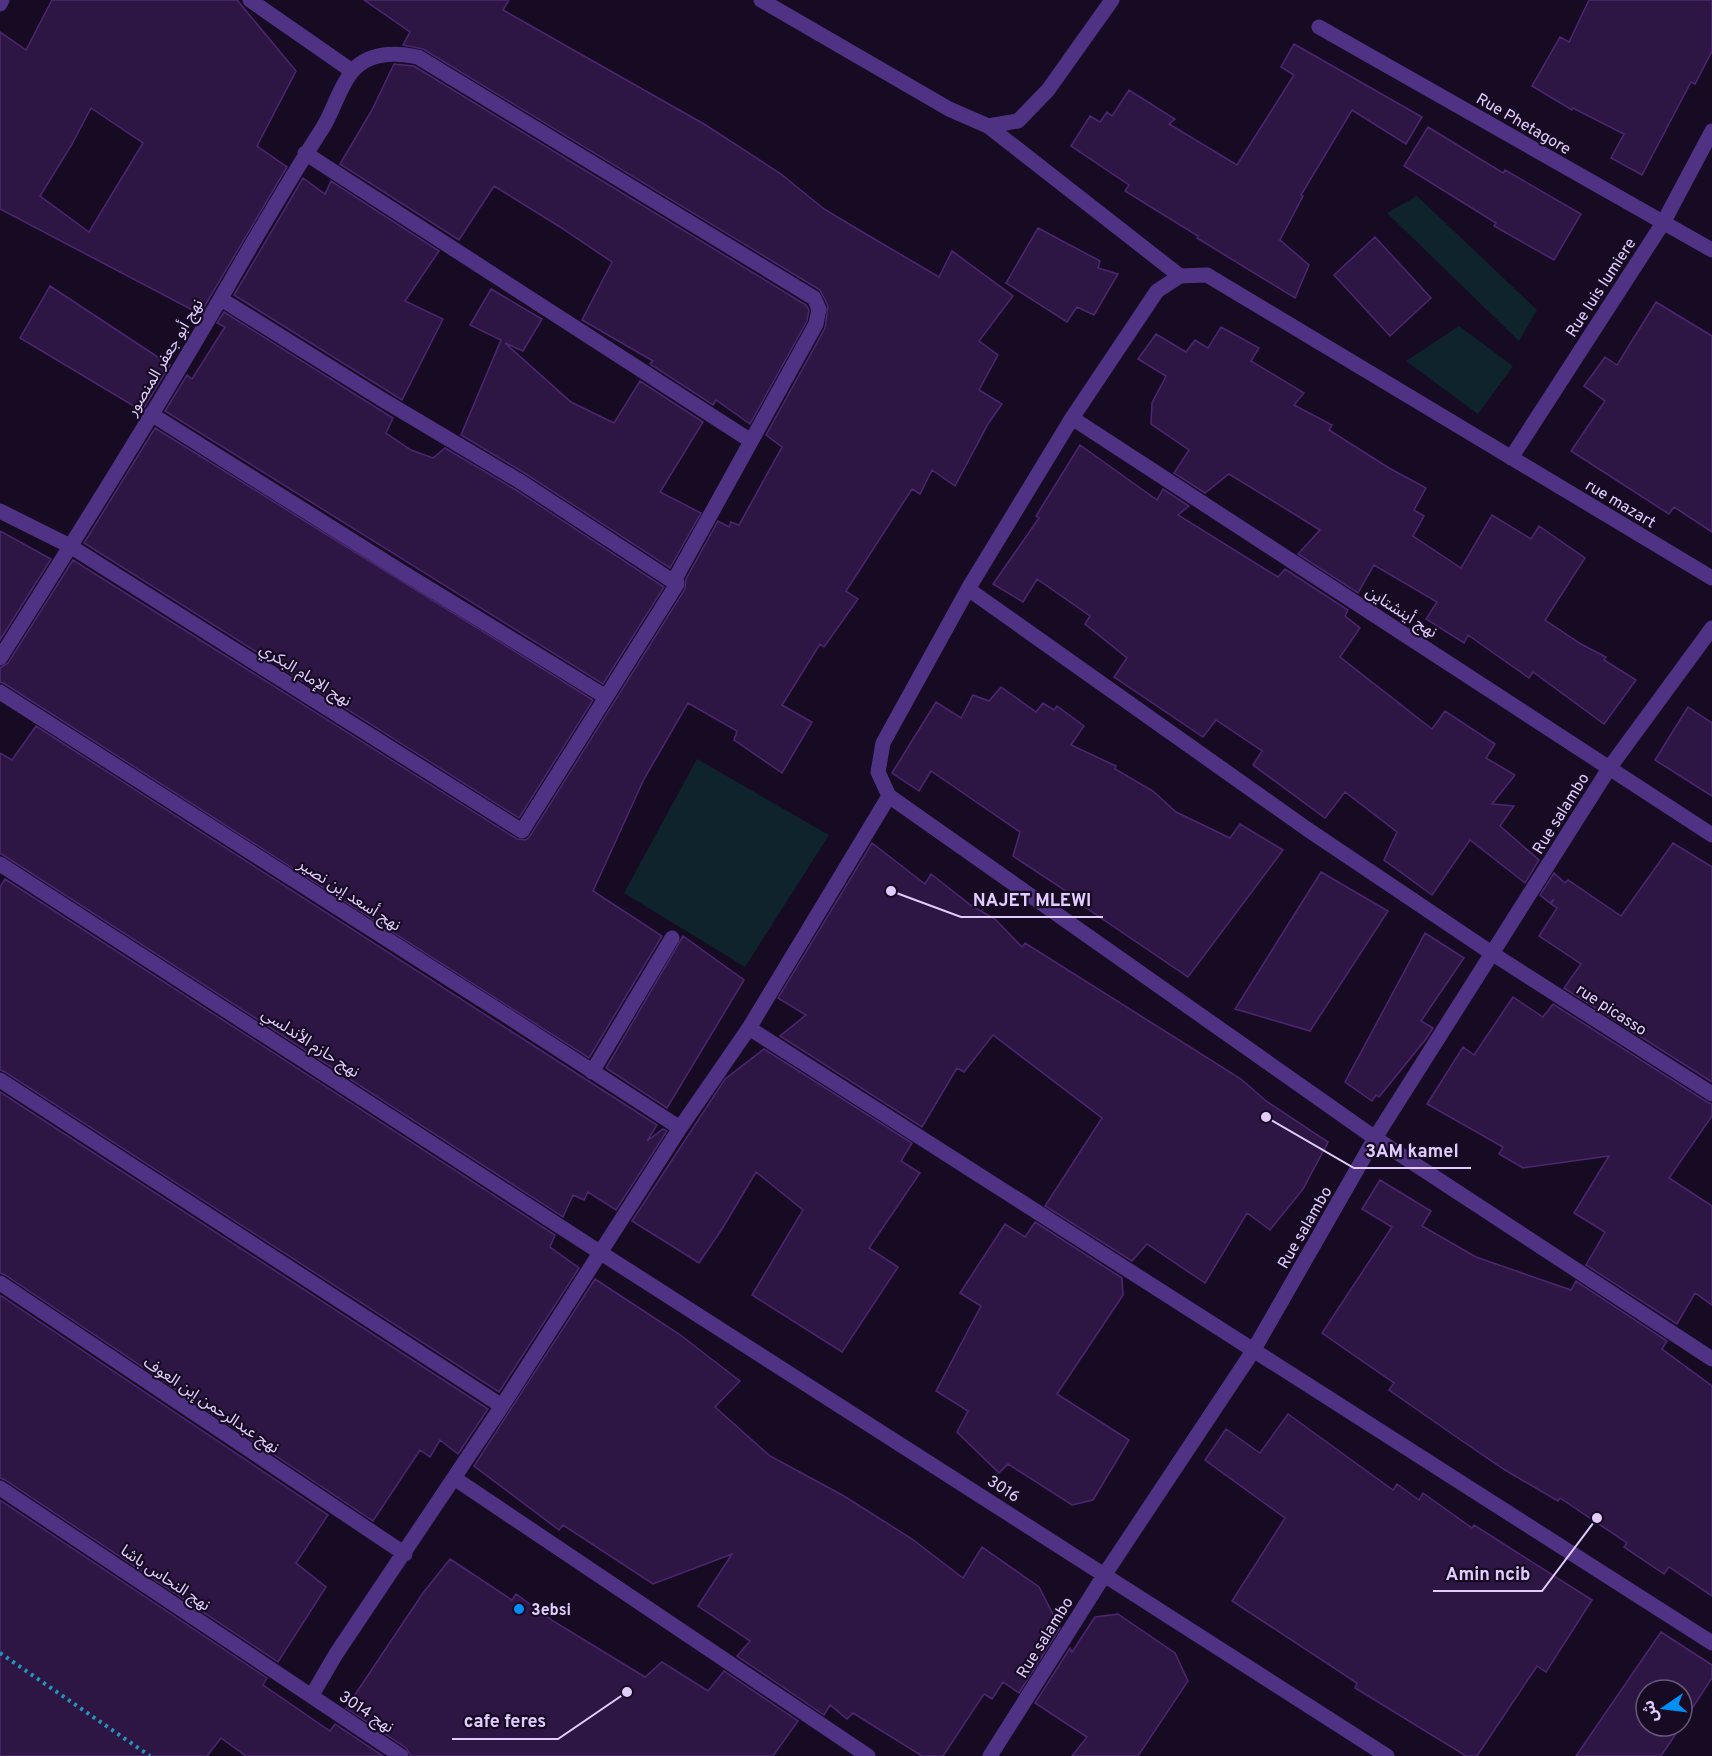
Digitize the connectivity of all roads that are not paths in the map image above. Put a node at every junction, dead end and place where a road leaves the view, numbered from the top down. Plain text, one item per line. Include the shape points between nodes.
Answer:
1 (250, 0) edge
2 (761, 0) edge
3 (1112, 0) edge
4 (1319, 27) dead end
5 (352, 72) junction
6 (988, 126) junction
7 (1712, 131) edge
8 (305, 153) junction
9 (1663, 223) junction
10 (1712, 250) edge
11 (1180, 276) junction
12 (221, 299) junction
13 (151, 414) junction
14 (1072, 418) junction
15 (751, 441) junction
16 (1511, 458) junction
17 (0, 511) edge
18 (70, 546) junction
19 (1712, 578) edge
20 (678, 584) junction
21 (968, 589) junction
22 (1712, 628) edge
23 (0, 658) edge
24 (0, 692) edge
25 (606, 698) junction
26 (1610, 767) junction
27 (889, 796) junction
28 (1712, 835) edge
29 (0, 864) edge
30 (672, 938) dead end
31 (1493, 954) junction
32 (749, 1028) junction
33 (592, 1072) junction
34 (0, 1080) edge
35 (1712, 1094) edge
36 (680, 1128) junction
37 (1375, 1138) junction
38 (601, 1252) junction
39 (0, 1283) edge
40 (1253, 1351) junction
41 (1712, 1359) edge
42 (502, 1406) junction
43 (454, 1478) junction
44 (0, 1488) edge
45 (405, 1554) junction
46 (1105, 1574) junction
47 (1712, 1643) edge
48 (312, 1695) junction
49 (401, 1756) edge
50 (868, 1756) edge
51 (990, 1756) edge
52 (1387, 1756) edge

1 - 5 street
2 - 6 street via 949,109
3 - 6 street via 1048,90 1018,122
4 - 9 street, Rue Phetagore
5 - 8 street, نهج أبو جعفر المنصور
5 - 15 street via 371,57 397,52 418,57 814,298 819,309 816,324
6 - 11 street
7 - 9 street, Rue luis lumiere
8 - 12 street, نهج أبو جعفر المنصور
8 - 15 street
9 - 10 street, Rue Phetagore
9 - 16 street, Rue luis lumiere
11 - 14 street via 1157,291
11 - 16 street, rue mazart via 1207,275
12 - 13 street, نهج أبو جعفر المنصور
12 - 20 street
13 - 18 street, نهج أبو جعفر المنصور
13 - 25 street
14 - 21 street
14 - 26 street, نهج أينشتاين
15 - 20 street via 676,577
16 - 19 street, rue mazart
17 - 18 street, نهج الإمام البكري
18 - 23 street, نهج أبو جعفر المنصور
18 - 25 street, نهج الإمام البكري via 522,831
20 - 25 street
21 - 27 street via 883,743 878,772
21 - 31 street, rue picasso via 1307,829
22 - 26 street, Rue salambo
24 - 33 street, نهج أسعد إبن نصير
26 - 28 street, نهج أينشتاين
26 - 31 street, Rue salambo
27 - 32 street
27 - 37 street
29 - 38 street, نهج حازم الأندلسي
30 - 33 street
31 - 35 street, rue picasso
31 - 37 street, Rue salambo
32 - 36 street
32 - 40 street
33 - 36 street, نهج أسعد إبن نصير
34 - 42 street
36 - 38 street
37 - 40 street, Rue salambo
37 - 41 street
38 - 42 street
38 - 46 street, 3016
39 - 45 street, نهج عبدالرحمن إبن العوف
40 - 46 street, Rue salambo
40 - 47 street
42 - 43 street
43 - 45 street
43 - 50 street
44 - 48 street, نهج النحاس باشا
45 - 48 street
46 - 51 street, Rue salambo
46 - 52 street, 3016
48 - 49 street, نهج 3014

